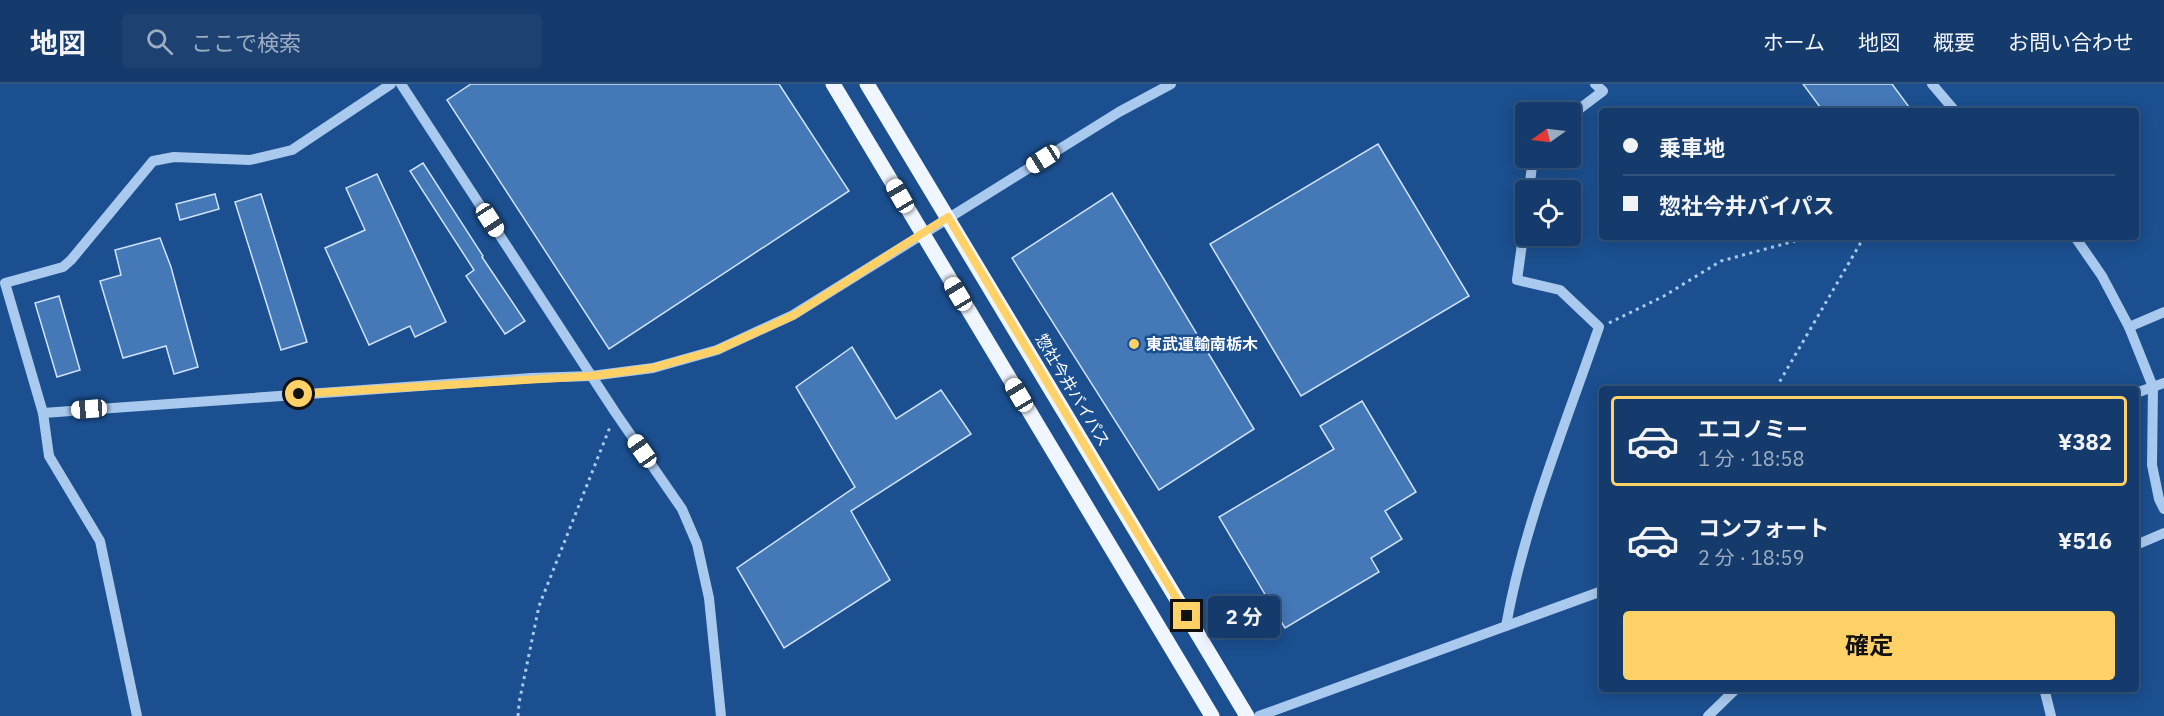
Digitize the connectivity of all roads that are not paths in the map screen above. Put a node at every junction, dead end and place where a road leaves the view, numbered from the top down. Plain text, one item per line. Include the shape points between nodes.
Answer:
1 (391, 84) edge
2 (401, 84) edge
3 (833, 84) edge
4 (867, 84) edge
5 (1171, 84) edge
6 (1595, 84) edge
7 (1932, 84) edge
8 (1155, 87) edge
9 (1581, 108) edge
10 (1952, 108) edge
11 (948, 217) junction
12 (922, 234) junction
13 (2076, 240) edge
14 (1522, 246) edge
15 (2, 284) edge
16 (2164, 312) edge
17 (2129, 327) junction
18 (591, 376) junction
19 (2164, 383) edge
20 (2153, 387) junction
21 (2139, 392) edge
22 (43, 413) junction
23 (2164, 509) edge
24 (2164, 533) edge
25 (2139, 544) edge
26 (1599, 592) edge
27 (1506, 627) junction
28 (1733, 692) edge
29 (2045, 692) edge
30 (137, 716) edge
31 (721, 716) edge
32 (1212, 716) edge
33 (1247, 716) edge
34 (1259, 716) edge
35 (1708, 716) edge
36 (2051, 716) edge

1 - 15 street via 292,150 250,160 174,157 153,161 63,267
2 - 18 street
3 - 12 main road
4 - 11 main road, 惣社今井バイパス
5 - 8 street
6 - 9 street via 1603,91
7 - 10 street
8 - 11 street
11 - 12 street
11 - 33 main road, 惣社今井バイパス
12 - 18 street via 794,315 717,350 652,368
12 - 32 main road
13 - 17 street via 2102,276
14 - 27 street via 1517,280 1560,290 1599,327 1527,540
15 - 22 street
16 - 17 street
17 - 20 street
18 - 22 street
18 - 31 street via 682,509 697,544 709,598
19 - 20 street
20 - 21 street
20 - 23 street via 2152,465
22 - 30 street via 49,456 100,541
24 - 25 street
26 - 27 street
27 - 34 street
28 - 35 street
29 - 36 street

